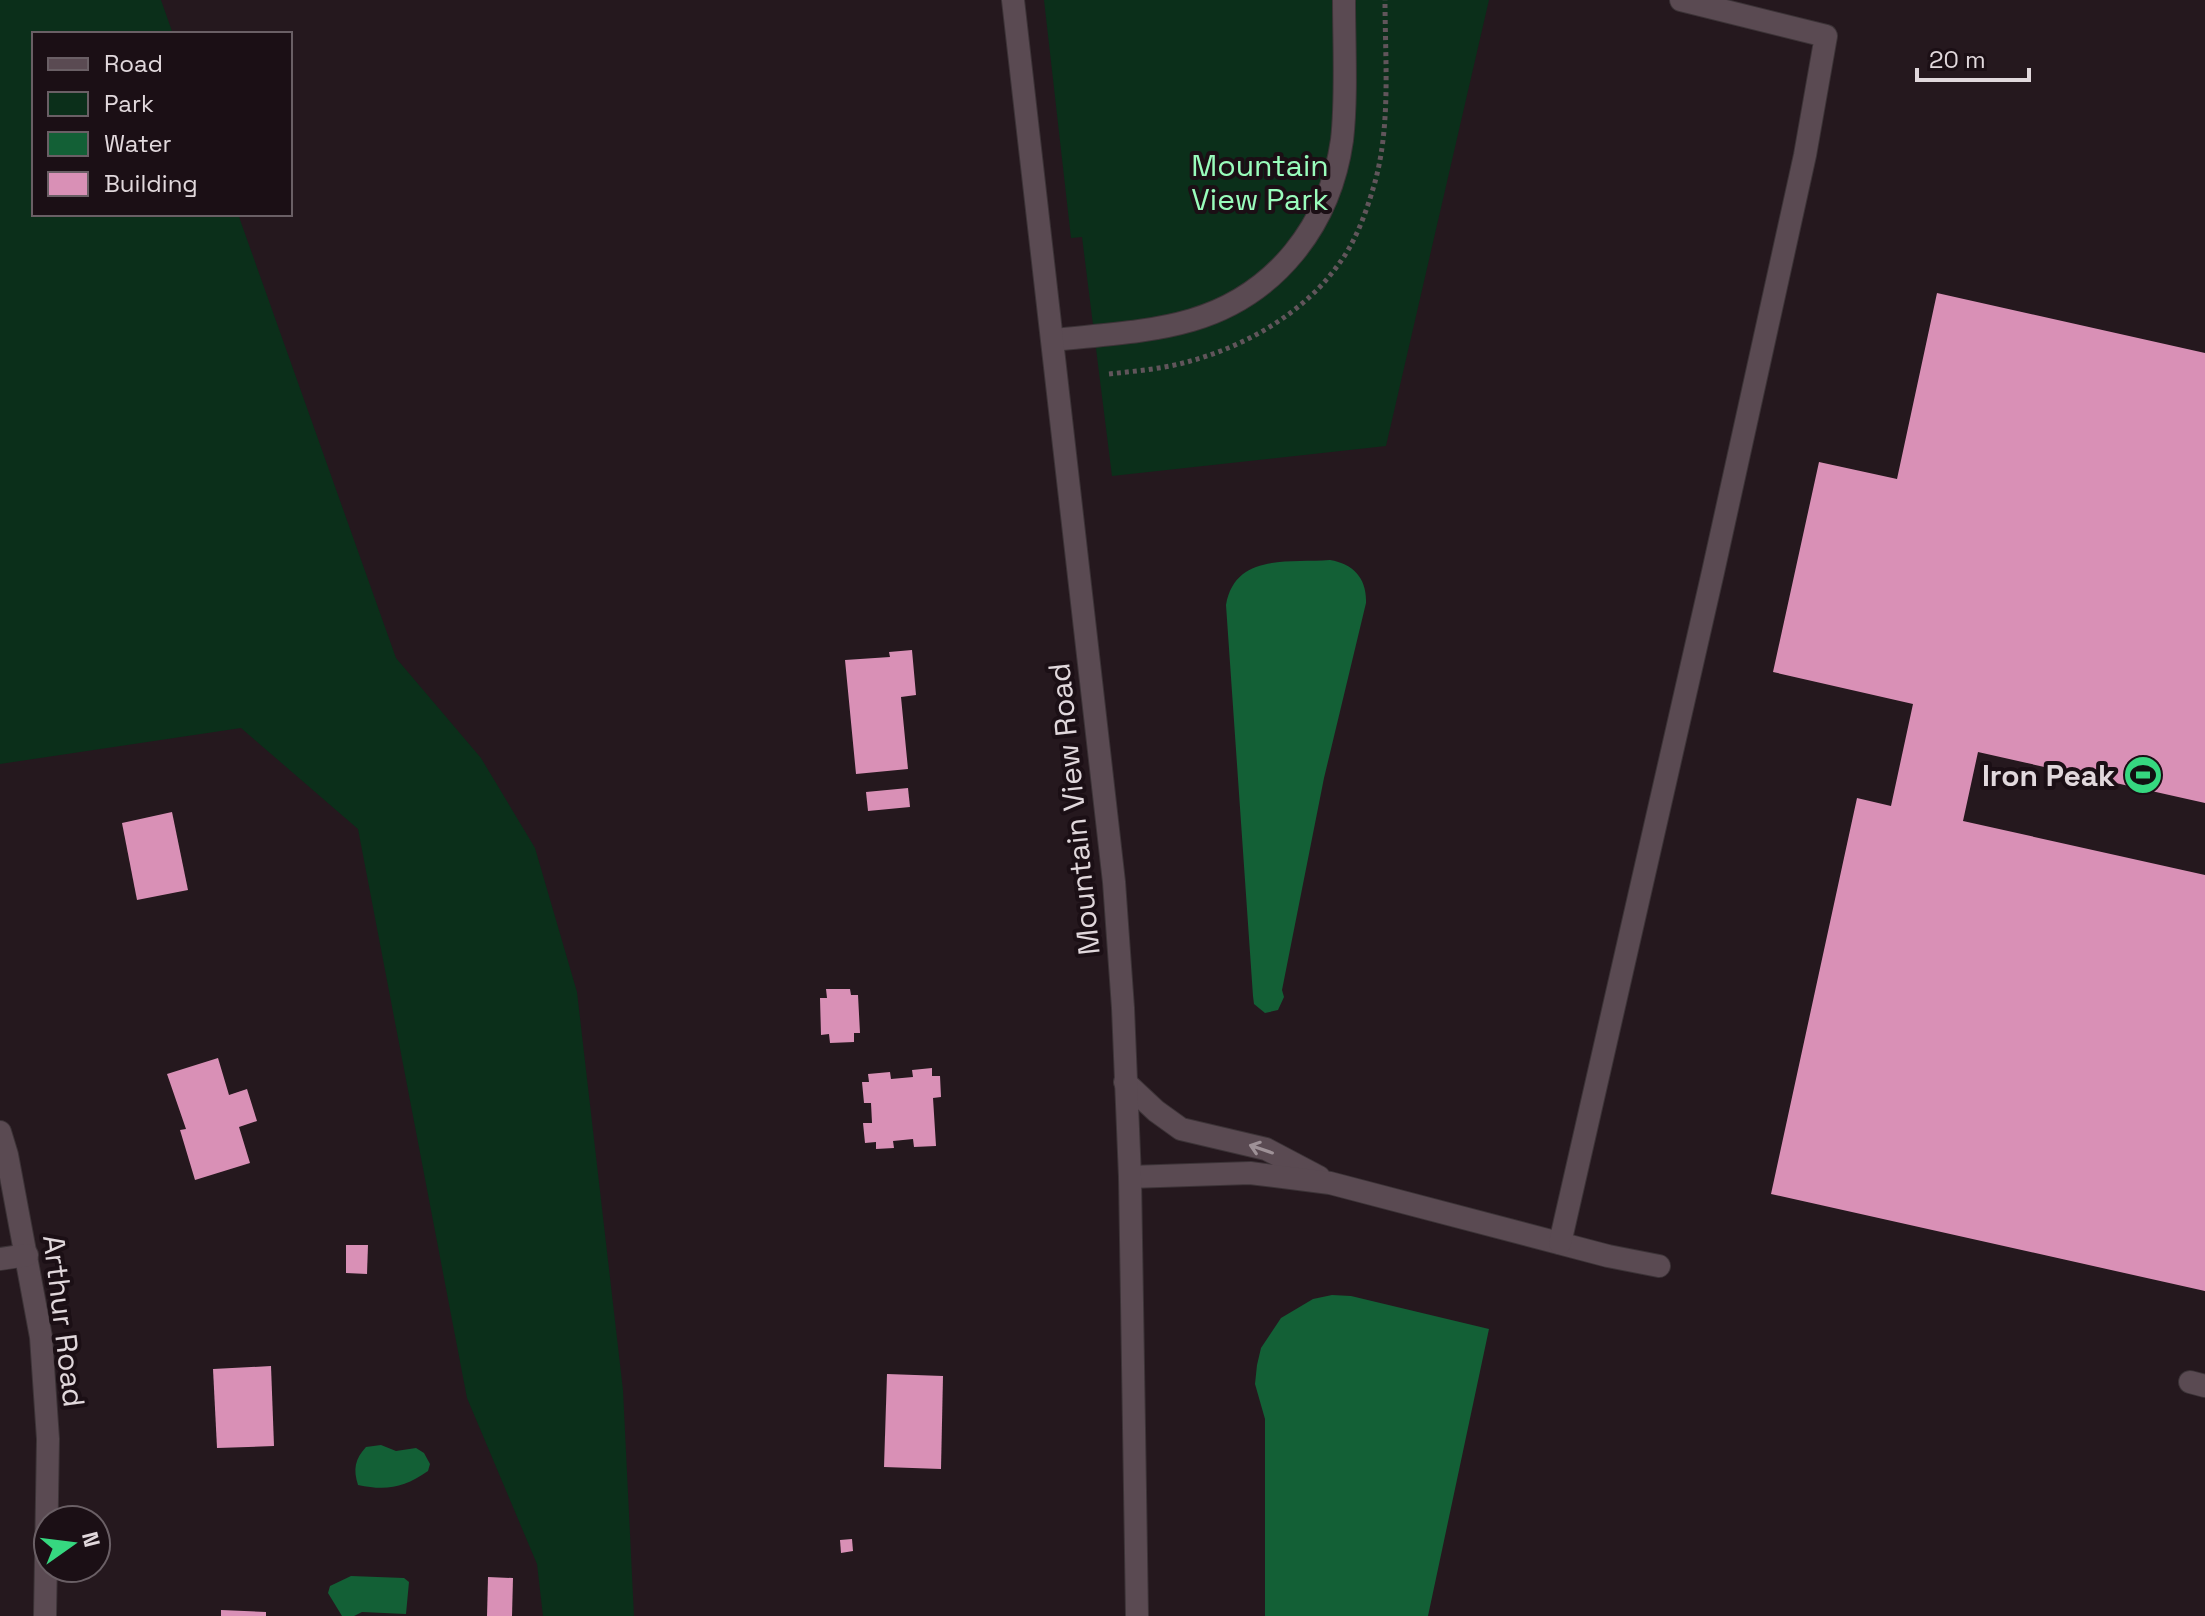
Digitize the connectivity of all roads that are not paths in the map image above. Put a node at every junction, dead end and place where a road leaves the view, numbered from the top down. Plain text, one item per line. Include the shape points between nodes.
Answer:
1 (1013, 0) edge
2 (1344, 0) edge
3 (1681, 0) edge
4 (1054, 340) junction
5 (1125, 1082) junction
6 (0, 1132) edge
7 (1130, 1177) junction
8 (1330, 1183) junction
9 (1560, 1243) junction
10 (27, 1255) junction
11 (0, 1259) edge
12 (1659, 1266) dead end
13 (45, 1616) edge
14 (1137, 1616) edge

1 - 4 street, Mountain View Road
2 - 4 street via 1342,138 1333,182 1308,237 1291,257 1244,297 1191,320
3 - 9 street via 1826,36 1734,479
4 - 5 street, Mountain View Road via 1114,882
5 - 7 street, Mountain View Road
8 -> 5 street via 1266,1149 1181,1129
6 - 10 street, Arthur Road
7 - 8 street via 1250,1173
7 - 14 street, Mountain View Road
8 - 9 street
9 - 12 street
10 - 11 street
10 - 13 street, Arthur Road via 41,1337 48,1439

